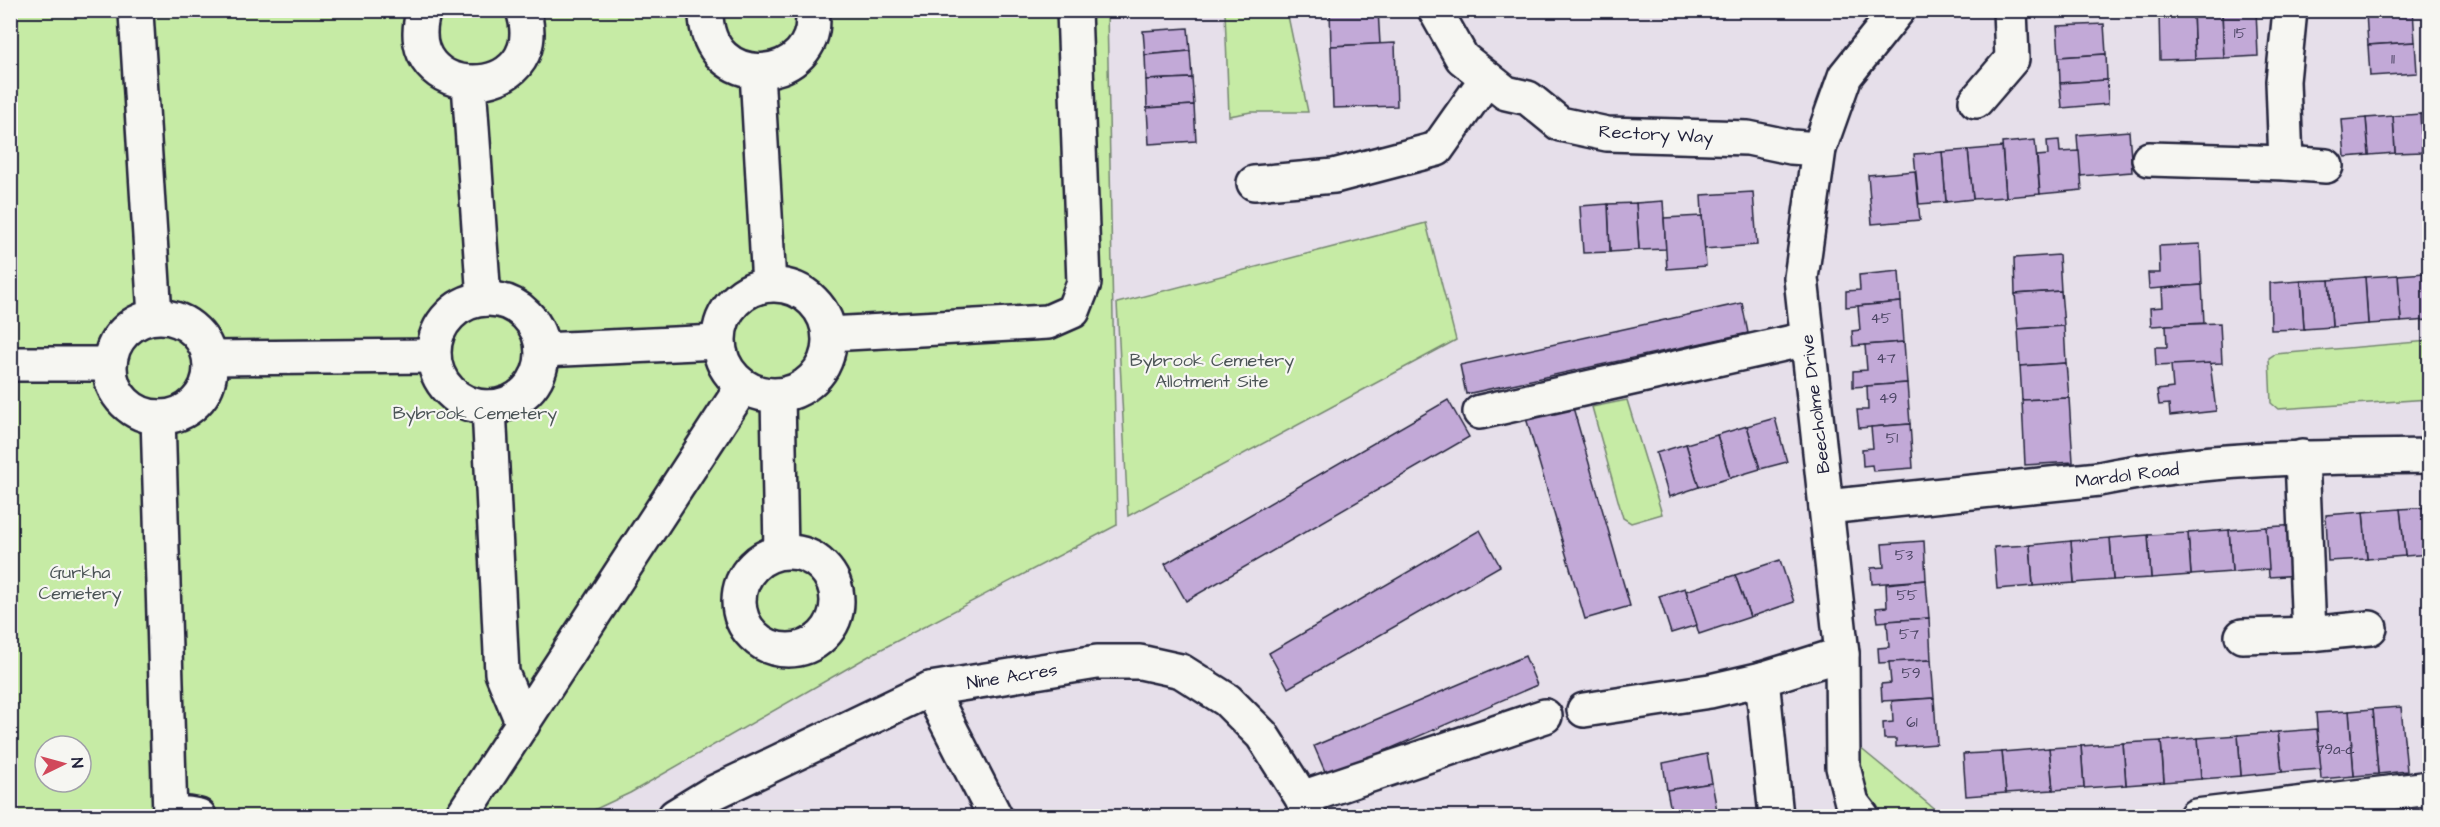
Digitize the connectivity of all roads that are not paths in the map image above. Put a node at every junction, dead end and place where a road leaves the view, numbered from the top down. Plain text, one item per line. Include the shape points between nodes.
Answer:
1 (424, 10) edge
2 (523, 10) edge
3 (706, 10) edge
4 (812, 10) edge
5 (1074, 10) edge
6 (1435, 10) edge
7 (1898, 10) edge
8 (2010, 10) edge
9 (2290, 10) edge
10 (133, 11) edge
11 (757, 72) junction
12 (1487, 78) junction
13 (469, 84) junction
14 (1976, 101) dead end
15 (1819, 149) junction
16 (2149, 159) dead end
17 (2286, 163) junction
18 (2326, 166) dead end
19 (1254, 183) dead end
20 (770, 285) junction
21 (484, 299) junction
22 (155, 316) junction
23 (829, 334) junction
24 (1806, 339) junction
25 (718, 342) junction
26 (542, 350) junction
27 (434, 356) junction
28 (210, 358) junction
29 (10, 364) edge
30 (109, 364) junction
31 (743, 386) junction
32 (778, 396) junction
33 (489, 407) junction
34 (1480, 412) dead end
35 (158, 417) junction
36 (2430, 456) edge
37 (2302, 457) junction
38 (1826, 507) junction
39 (781, 552) dead end
40 (2370, 628) dead end
41 (2309, 634) junction
42 (2242, 636) dead end
43 (1842, 654) junction
44 (1762, 679) junction
45 (930, 689) junction
46 (1584, 710) dead end
47 (1545, 716) dead end
48 (523, 724) junction
49 (2430, 788) edge
50 (717, 805) edge
51 (1305, 807) edge
52 (179, 816) edge
53 (462, 816) edge
54 (675, 816) edge
55 (995, 816) edge
56 (1776, 816) edge
57 (1862, 816) edge
58 (2196, 816) edge

1 - 13 street via 420,39 426,56 444,75
2 - 13 street via 527,30 516,63 503,75
3 - 11 street via 705,26 711,44 738,68
4 - 11 street via 810,36 802,51 790,63
5 - 23 street via 1084,283 1073,311 1048,322
6 - 12 street, Rectory Way via 1462,58
7 - 15 street, Beecholme Drive via 1845,76
8 - 14 street via 2012,60
9 - 17 street via 2283,81
10 - 22 street
11 - 20 street
12 - 15 street, Rectory Way via 1506,93 1528,98 1560,124 1607,134 1748,138
12 - 19 street via 1437,149 1334,176
13 - 21 street
15 - 24 street, Beecholme Drive via 1801,278
16 - 17 street
17 - 18 street
20 - 23 street via 802,292 825,317
20 - 25 street via 739,297 724,318
21 - 26 street via 517,308 538,333
21 - 27 street via 453,311 442,324
22 - 28 street via 171,316 196,331
22 - 30 street via 129,326 119,337
23 - 32 street via 828,352 821,369 795,392
24 - 34 street
24 - 38 street, Beecholme Drive
25 - 26 street
25 - 31 street via 730,375
26 - 33 street via 533,383 521,396
27 - 28 street
27 - 33 street via 445,387 473,405
28 - 35 street via 206,387 198,400 174,416
29 - 30 street
30 - 35 street via 110,380 128,406
31 - 32 street via 759,394
31 - 48 street
32 - 39 street
33 - 48 street via 502,673
35 - 52 street
36 - 37 street, Mardol Road
37 - 38 street, Mardol Road via 2139,471 2099,479
37 - 41 street
38 - 43 street, Beecholme Drive
40 - 41 street
41 - 42 street
43 - 44 street
43 - 57 street, Beecholme Drive via 1843,767 1852,803
44 - 46 street
44 - 56 street
45 - 50 street, Nine Acres
45 - 51 street, Nine Acres via 1097,662 1140,662 1181,671 1227,700 1262,735
45 - 55 street
47 - 51 street
48 - 53 street
49 - 58 street
50 - 54 street, Nine Acres

